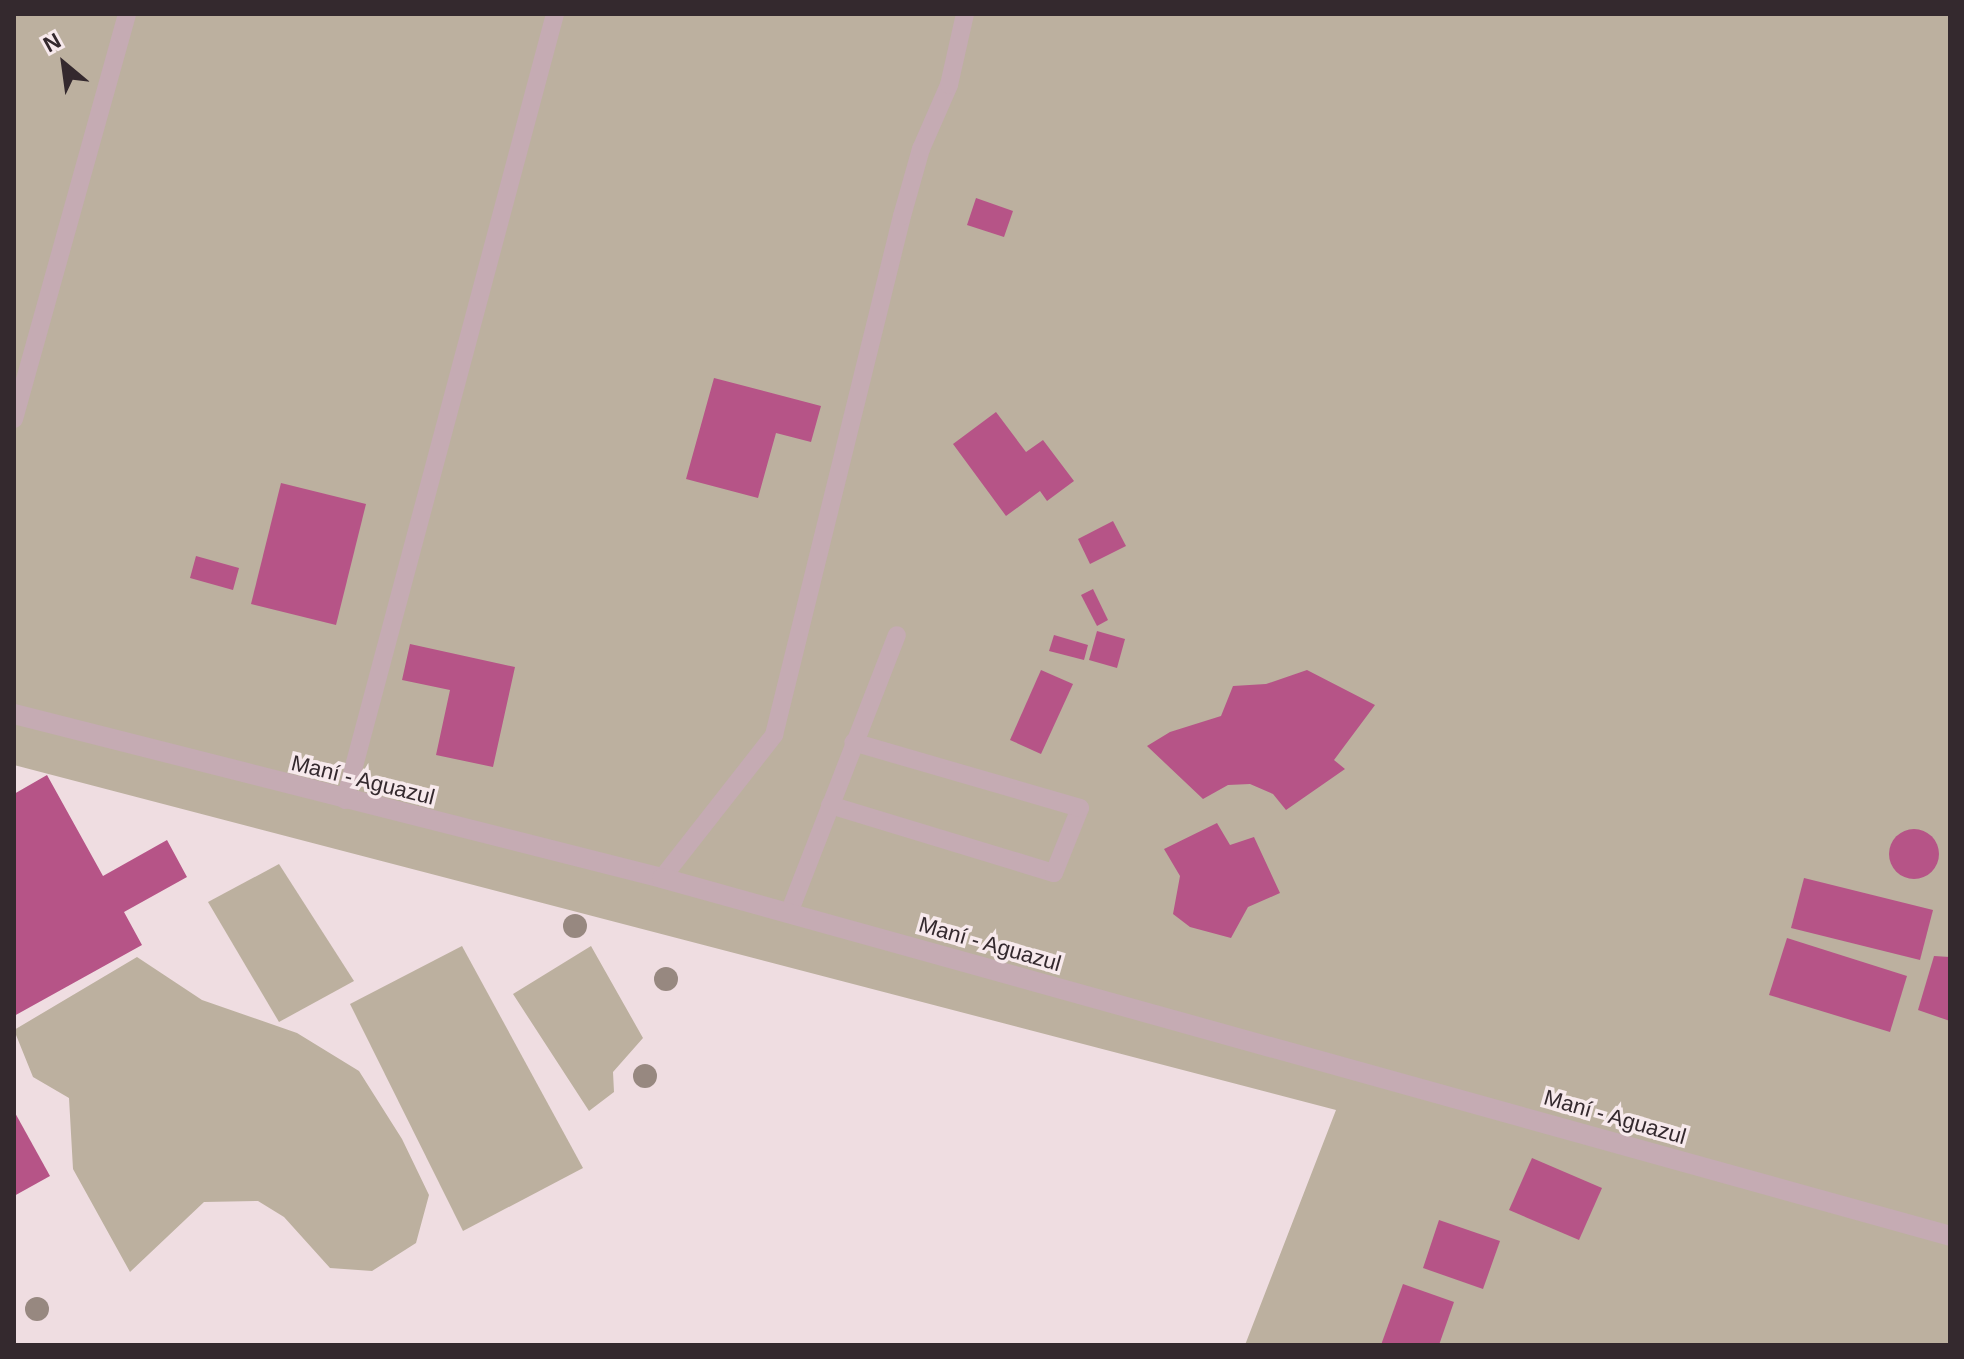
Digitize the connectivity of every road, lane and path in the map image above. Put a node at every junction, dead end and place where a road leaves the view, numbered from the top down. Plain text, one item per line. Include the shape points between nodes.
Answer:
1 (127, 14) edge
2 (555, 14) edge
3 (965, 14) edge
4 (14, 419) edge
5 (897, 635) dead end
6 (14, 714) edge
7 (853, 742) junction
8 (345, 800) junction
9 (830, 805) junction
10 (662, 878) junction
11 (789, 913) junction
12 (1950, 1236) edge

1 - 4 lane
2 - 8 lane
3 - 10 lane via 949,85 921,149 902,216 774,735
5 - 7 lane
6 - 8 street, Maní - Aguazul
7 - 9 lane
7 - 9 lane via 1080,808 1054,873
8 - 10 street, Maní - Aguazul
9 - 11 lane
10 - 11 street, Maní - Aguazul
11 - 12 street, Maní - Aguazul

